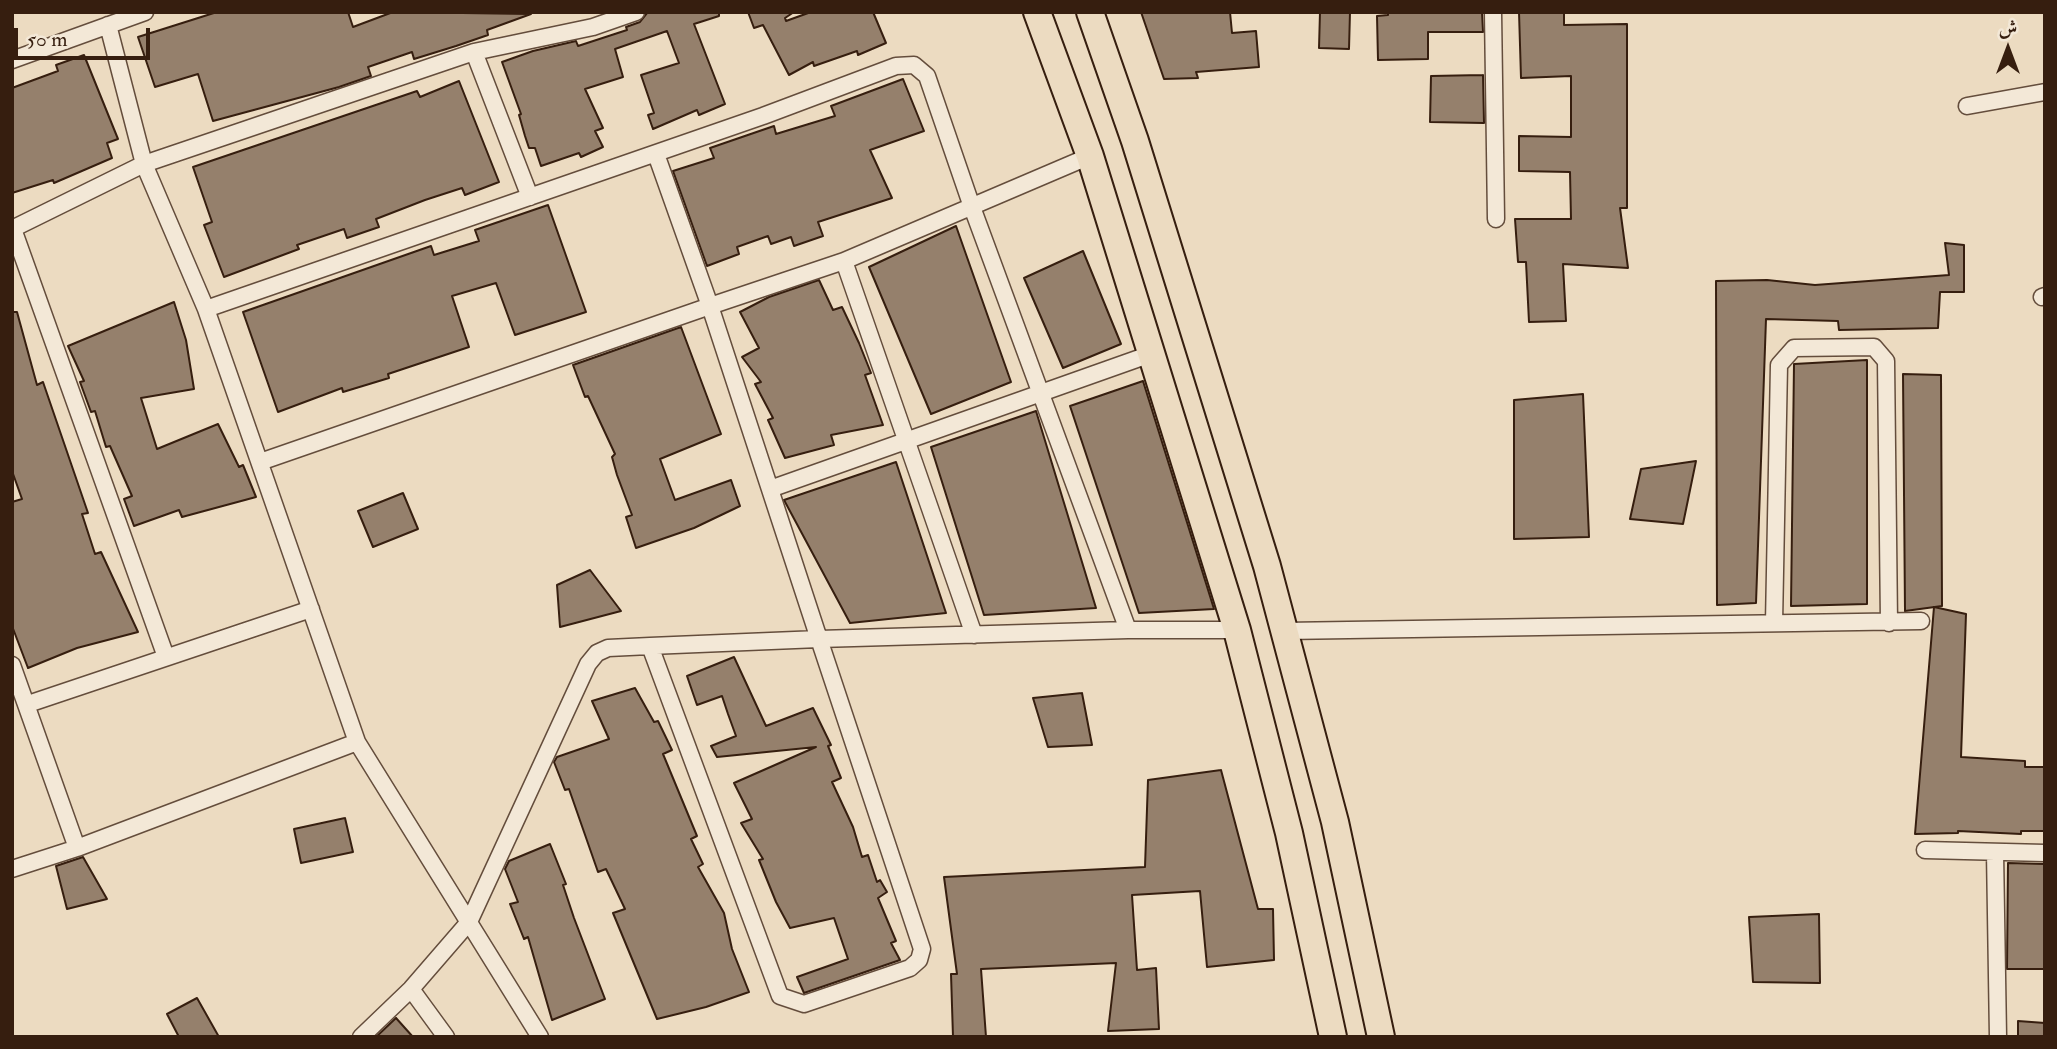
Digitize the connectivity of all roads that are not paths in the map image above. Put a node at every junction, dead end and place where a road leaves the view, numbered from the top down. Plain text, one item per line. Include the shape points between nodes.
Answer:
1 (145, 12) edge
2 (636, 12) edge
3 (1037, 12) edge
4 (1090, 12) edge
5 (1493, 12) edge
6 (591, 19) edge
7 (108, 25) junction
8 (474, 52) junction
9 (12, 60) edge
10 (2045, 92) edge
11 (1967, 106) dead end
12 (656, 154) junction
13 (1090, 156) junction
14 (144, 164) junction
15 (530, 197) junction
16 (972, 207) junction
17 (1496, 219) dead end
18 (12, 229) edge
19 (844, 261) junction
20 (710, 306) junction
21 (206, 309) junction
22 (1152, 354) junction
23 (1042, 393) junction
24 (906, 441) junction
25 (260, 462) junction
26 (770, 489) junction
27 (310, 609) junction
28 (1921, 621) dead end
29 (1774, 623) junction
30 (1889, 623) junction
31 (1128, 630) junction
32 (1237, 630) junction
33 (1285, 631) junction
34 (974, 635) junction
35 (819, 639) junction
36 (650, 646) junction
37 (166, 657) junction
38 (12, 665) edge
39 (28, 704) junction
40 (357, 742) junction
41 (77, 848) junction
42 (1925, 850) dead end
43 (1995, 852) junction
44 (2045, 853) edge
45 (12, 869) edge
46 (469, 922) junction
47 (411, 989) junction
48 (361, 1037) edge
49 (446, 1037) edge
50 (540, 1037) edge
51 (1332, 1037) edge
52 (1381, 1037) edge
53 (1998, 1037) edge

1 - 7 street
2 - 6 street
3 - 13 main road
4 - 33 main road via 1139,154
5 - 17 street
6 - 8 street
7 - 9 street
7 - 14 street
8 - 14 street
8 - 15 street
10 - 11 street
12 - 15 street
12 - 16 street via 897,66 914,65 927,76
12 - 20 street
13 - 16 street
13 - 22 main road
14 - 18 street
14 - 21 street
15 - 21 street
16 - 19 street
16 - 23 street
18 - 37 street
19 - 20 street
19 - 24 street
20 - 25 street
20 - 26 street
21 - 25 street
22 - 23 street
22 - 32 main road
23 - 24 street
23 - 31 street
24 - 26 street
24 - 34 street
25 - 27 street
26 - 35 street
27 - 37 street
27 - 40 street
28 - 30 street
29 - 30 street
29 - 30 street via 1779,365 1794,348 1874,347 1886,361
29 - 33 street
31 - 32 street
31 - 34 street
32 - 51 main road via 1289,833
33 - 52 main road via 1335,822
34 - 35 street
35 - 36 street
35 - 36 street via 922,949 910,968 804,1004 780,996
36 - 46 street via 608,648 588,664
37 - 39 street
38 - 39 street
39 - 41 street
40 - 41 street
40 - 46 street
41 - 45 street
42 - 43 street
43 - 44 street
43 - 53 street
46 - 47 street
46 - 50 street
47 - 48 street
47 - 49 street

